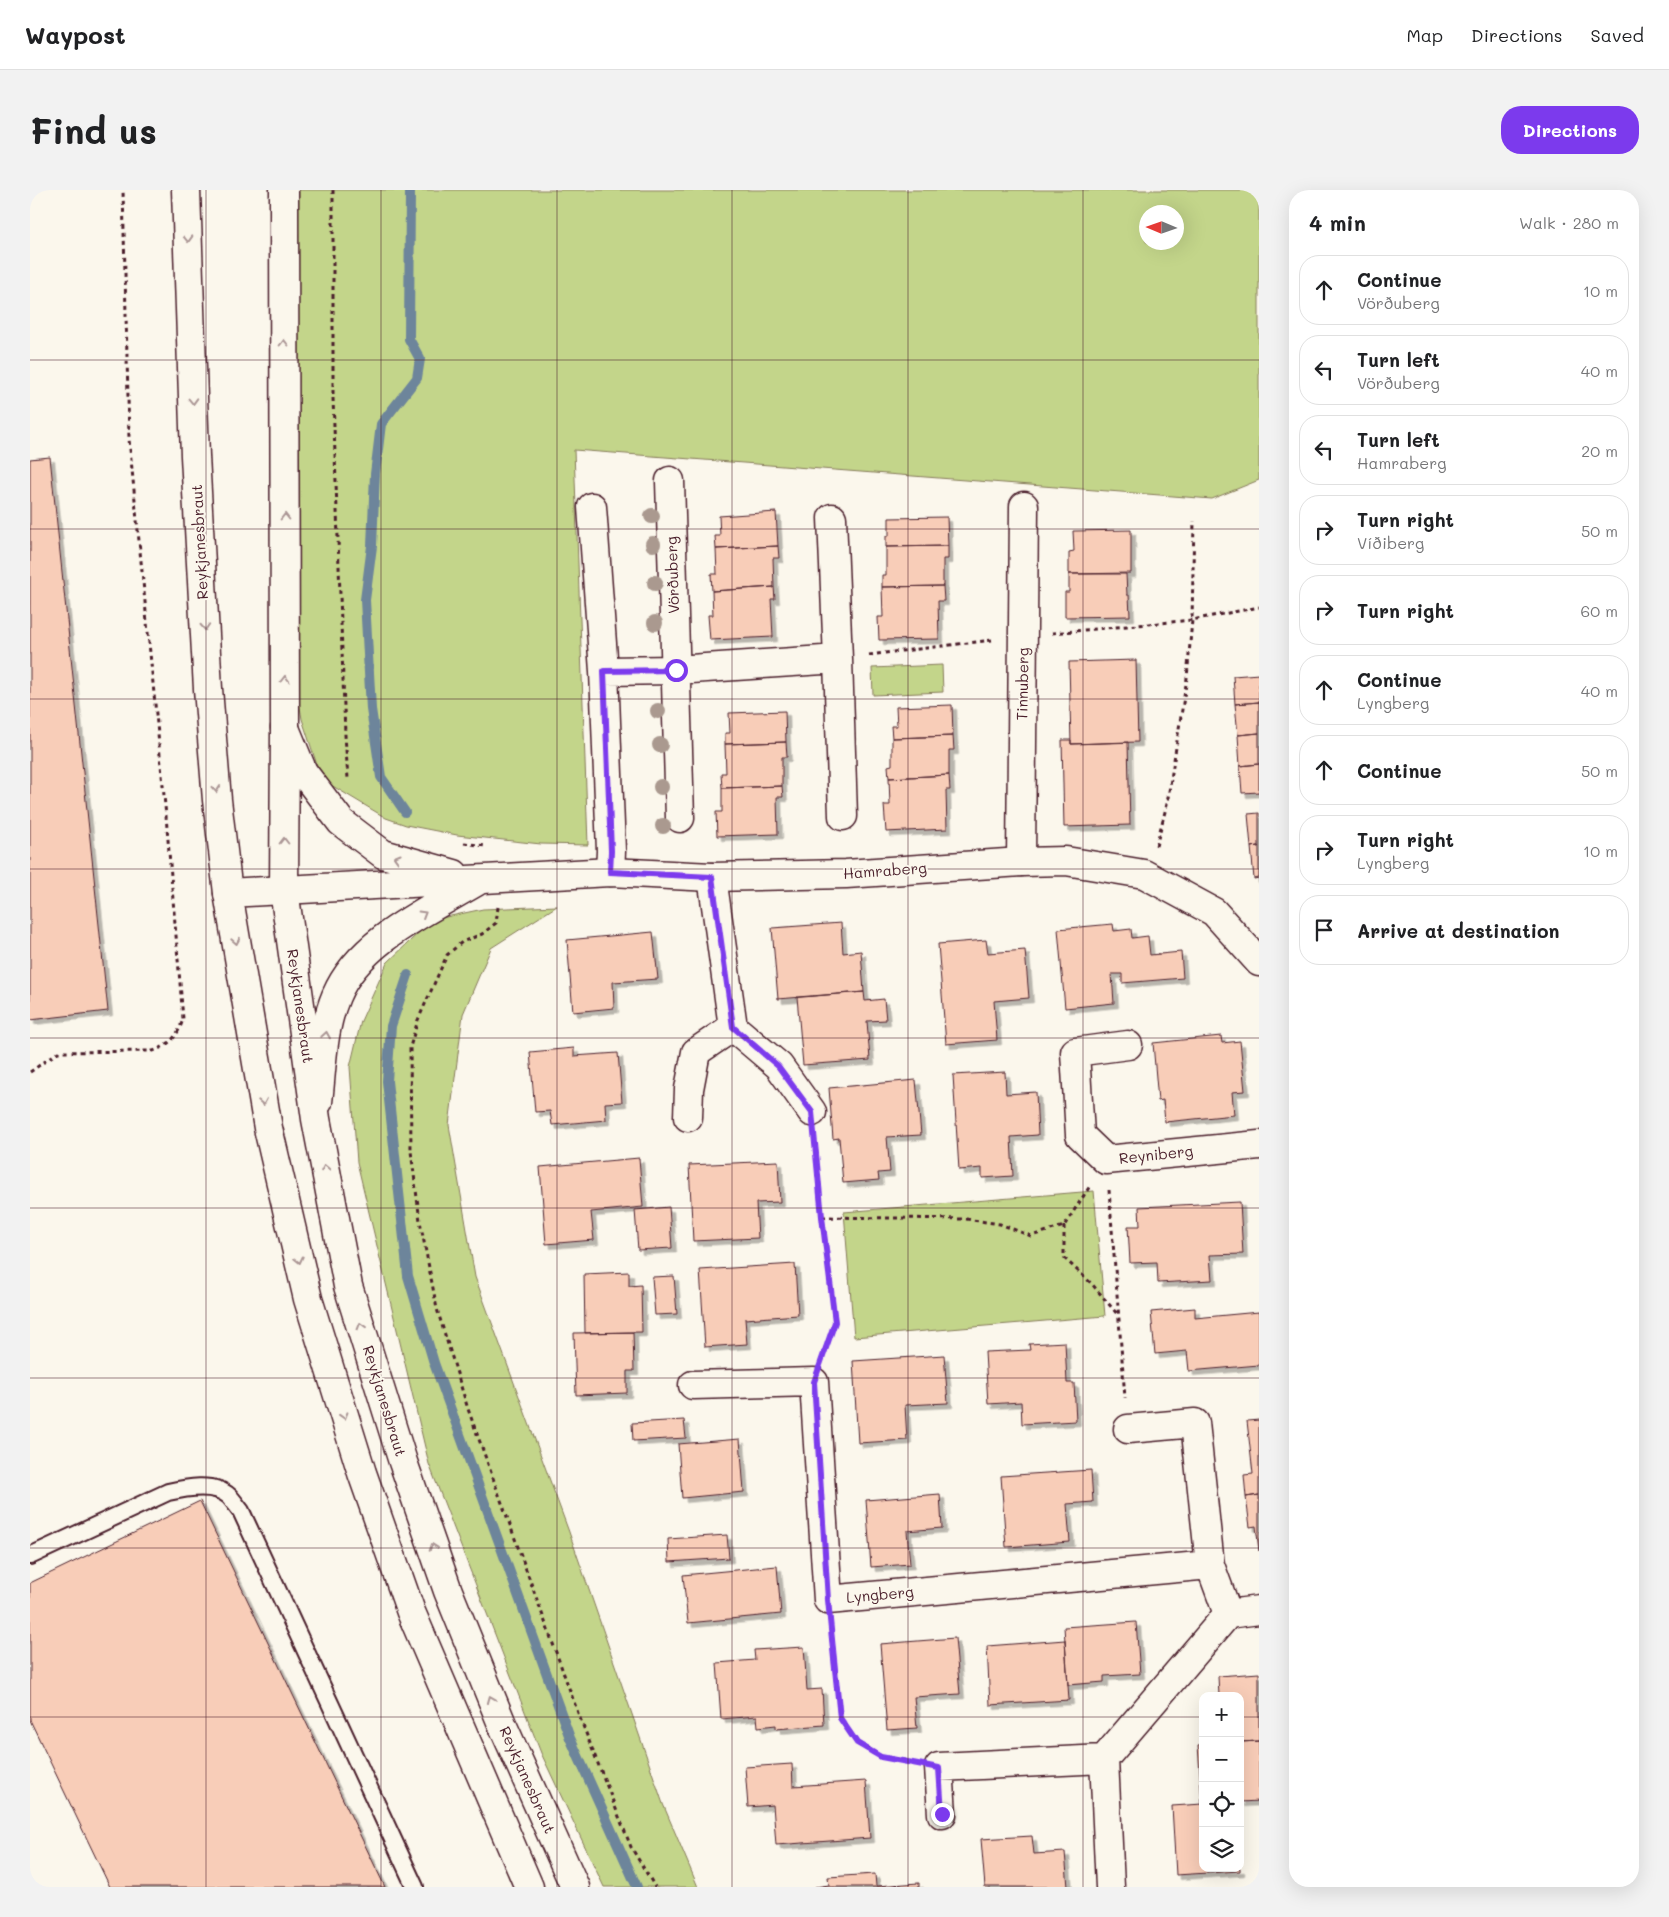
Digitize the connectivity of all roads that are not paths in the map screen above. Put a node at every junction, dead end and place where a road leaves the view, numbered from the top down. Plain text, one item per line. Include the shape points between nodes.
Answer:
1 (186, 190) edge
2 (284, 190) edge
3 (670, 481) dead end
4 (1024, 506) dead end
5 (592, 507) dead end
6 (832, 518) dead end
7 (838, 659) junction
8 (676, 670) junction
9 (604, 671) junction
10 (285, 728) junction
11 (843, 816) dead end
12 (680, 818) dead end
13 (1021, 862) junction
14 (610, 872) junction
15 (712, 877) junction
16 (478, 880) junction
17 (284, 890) junction
18 (228, 893) junction
19 (1259, 962) edge
20 (733, 1027) junction
21 (1128, 1045) dead end
22 (812, 1112) road end
23 (688, 1117) dead end
24 (316, 1118) junction
25 (1259, 1145) edge
26 (693, 1385) dead end
27 (1128, 1429) road end
28 (30, 1556) edge
29 (1210, 1565) junction
30 (1259, 1610) edge
31 (1228, 1614) junction
32 (1104, 1759) junction
33 (942, 1814) dead end
34 (415, 1887) edge
35 (529, 1887) edge
36 (575, 1887) edge
37 (1110, 1887) edge

1 -> 18 main road, Reykjanesbraut via 195,456 208,689
10 -> 2 main road, Reykjanesbraut
3 - 8 main road, Vörðuberg
4 - 13 main road, Tinnuberg
5 - 9 main road
6 - 7 main road
7 - 8 main road
7 - 11 main road
8 - 9 main road
8 - 12 main road, Vörðuberg
9 - 14 main road
16 -> 10 main road via 383,854 341,822 303,772
17 -> 10 main road, Reykjanesbraut
13 - 15 main road, Hamraberg via 846,874
13 - 19 main road, Hamraberg via 1066,861 1144,874 1214,912
14 - 15 main road, Hamraberg
14 - 16 main road, Hamraberg
15 - 20 main road
16 - 17 main road
24 -> 16 main road via 327,1030 336,996 354,965 380,940
17 - 18 main road
17 - 24 main road, Reykjanesbraut
18 -> 35 main road, Reykjanesbraut via 268,1128 308,1299 362,1473 411,1612
20 - 22 main road via 778,1066
20 - 23 main road via 696,1052
21 - 25 main road, Reyniberg via 1075,1052 1080,1135 1106,1160
36 -> 24 main road, Reykjanesbraut via 502,1724 448,1591 403,1462 348,1286
26 - 29 main road, Lyngberg via 814,1382 828,1600
27 - 29 main road via 1195,1423
28 - 34 lane via 168,1492 189,1487 211,1488 228,1494 241,1511
29 - 31 main road
30 - 31 main road
31 - 32 main road
32 - 33 main road via 939,1768
32 - 37 main road

